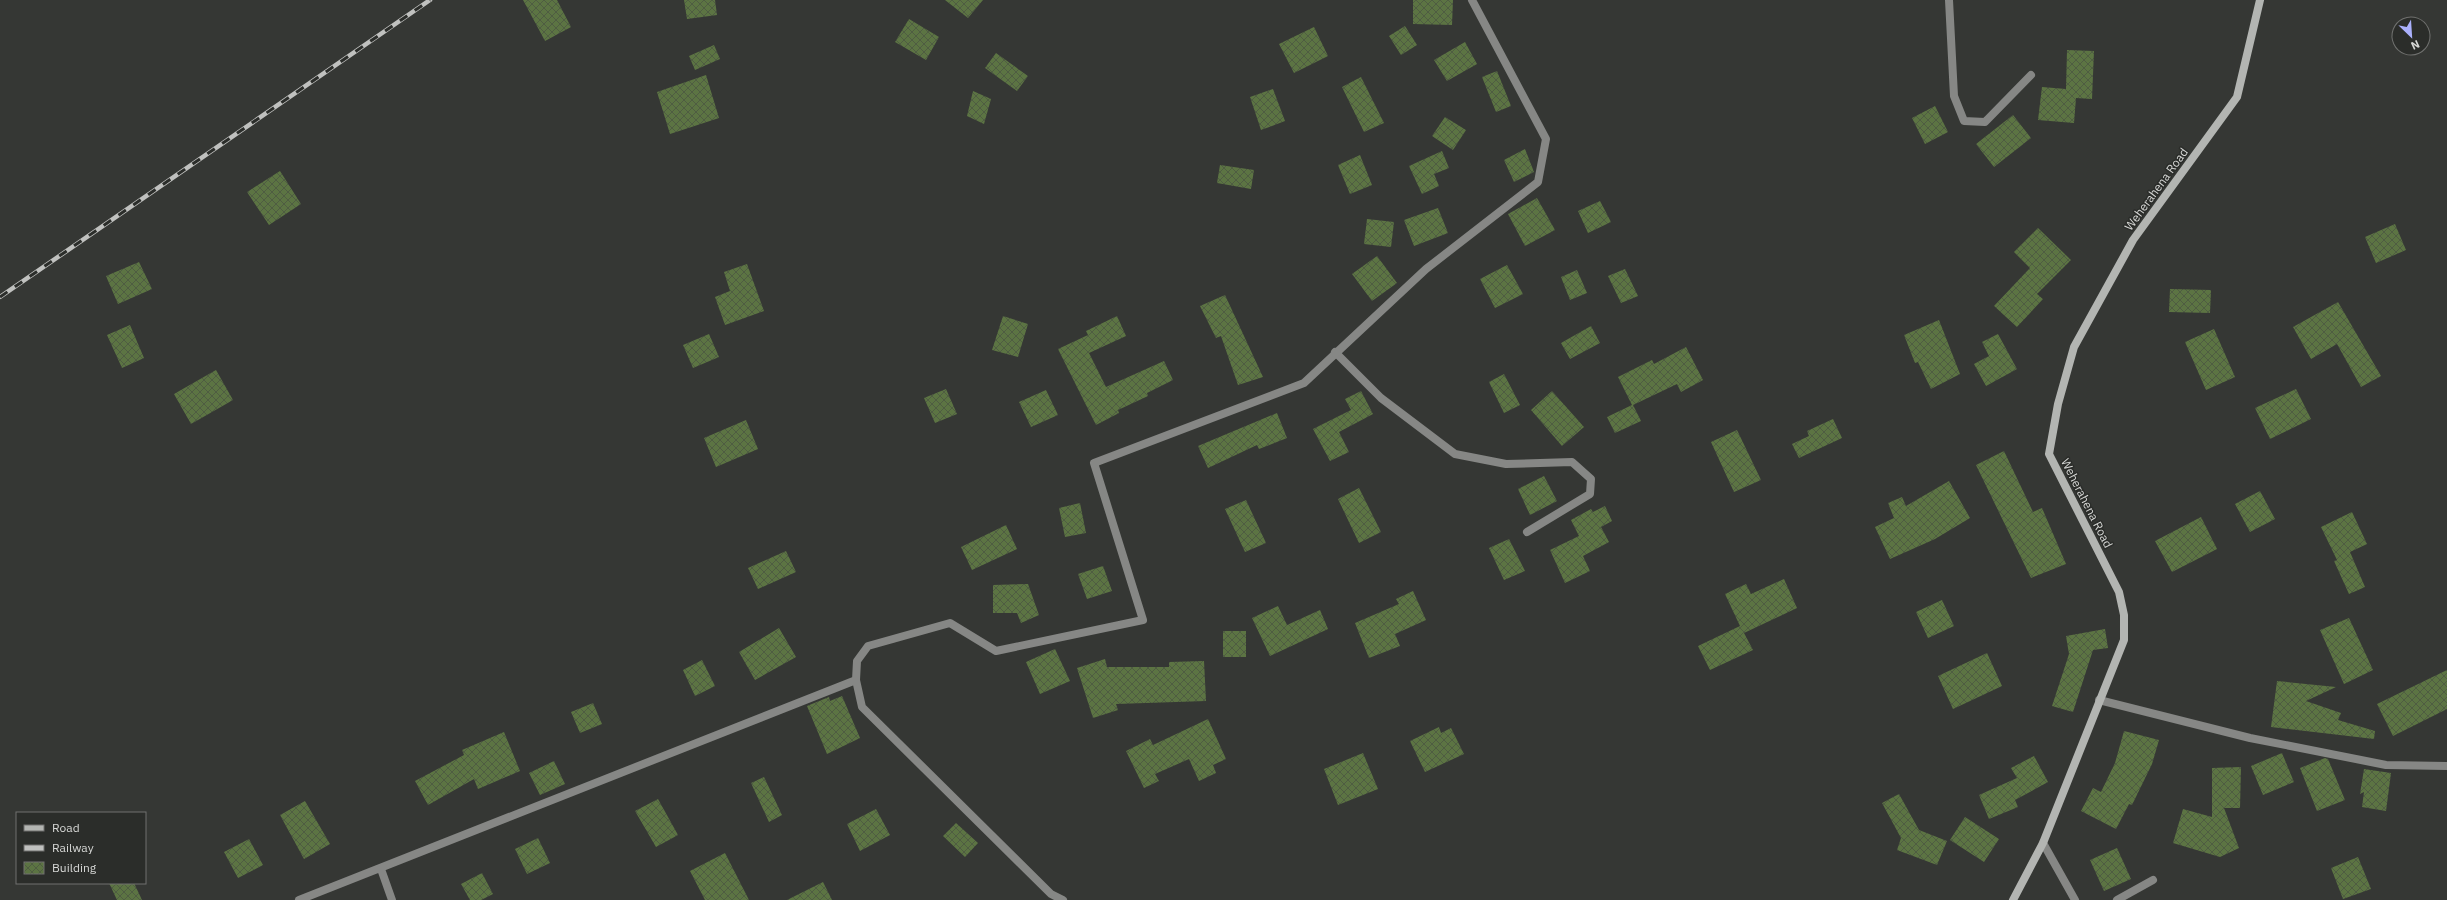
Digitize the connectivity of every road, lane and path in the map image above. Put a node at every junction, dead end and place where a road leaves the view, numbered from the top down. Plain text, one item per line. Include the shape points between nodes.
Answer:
1 (1472, 0) edge
2 (1949, 0) edge
3 (2260, 0) edge
4 (2031, 75) dead end
5 (1335, 352) junction
6 (1527, 532) dead end
7 (856, 680) junction
8 (2099, 700) junction
9 (2447, 766) edge
10 (2043, 843) junction
11 (381, 869) junction
12 (2153, 880) dead end
13 (299, 900) edge
14 (392, 900) edge
15 (1064, 900) edge
16 (2013, 900) edge
17 (2075, 900) edge
18 (2117, 900) edge

1 - 5 street via 1546,139 1538,182 1426,269
2 - 4 street via 1954,96 1964,121 1985,122
3 - 8 main road, Weherahena Road via 2237,97 2133,240 2074,348 2058,404 2048,454 2119,592 2124,615 2124,640
5 - 6 street via 1381,398 1455,454 1506,464 1572,462 1591,479 1590,494
5 - 7 street via 1304,383 1094,462 1143,620 996,651 950,624 868,646 857,660
7 - 11 street
7 - 15 street via 862,707 1051,894
8 - 9 street via 2250,738 2386,765
8 - 10 main road, Weherahena Road
10 - 16 main road, Weherahena Road
10 - 17 street
11 - 13 street
11 - 14 street
12 - 18 street

